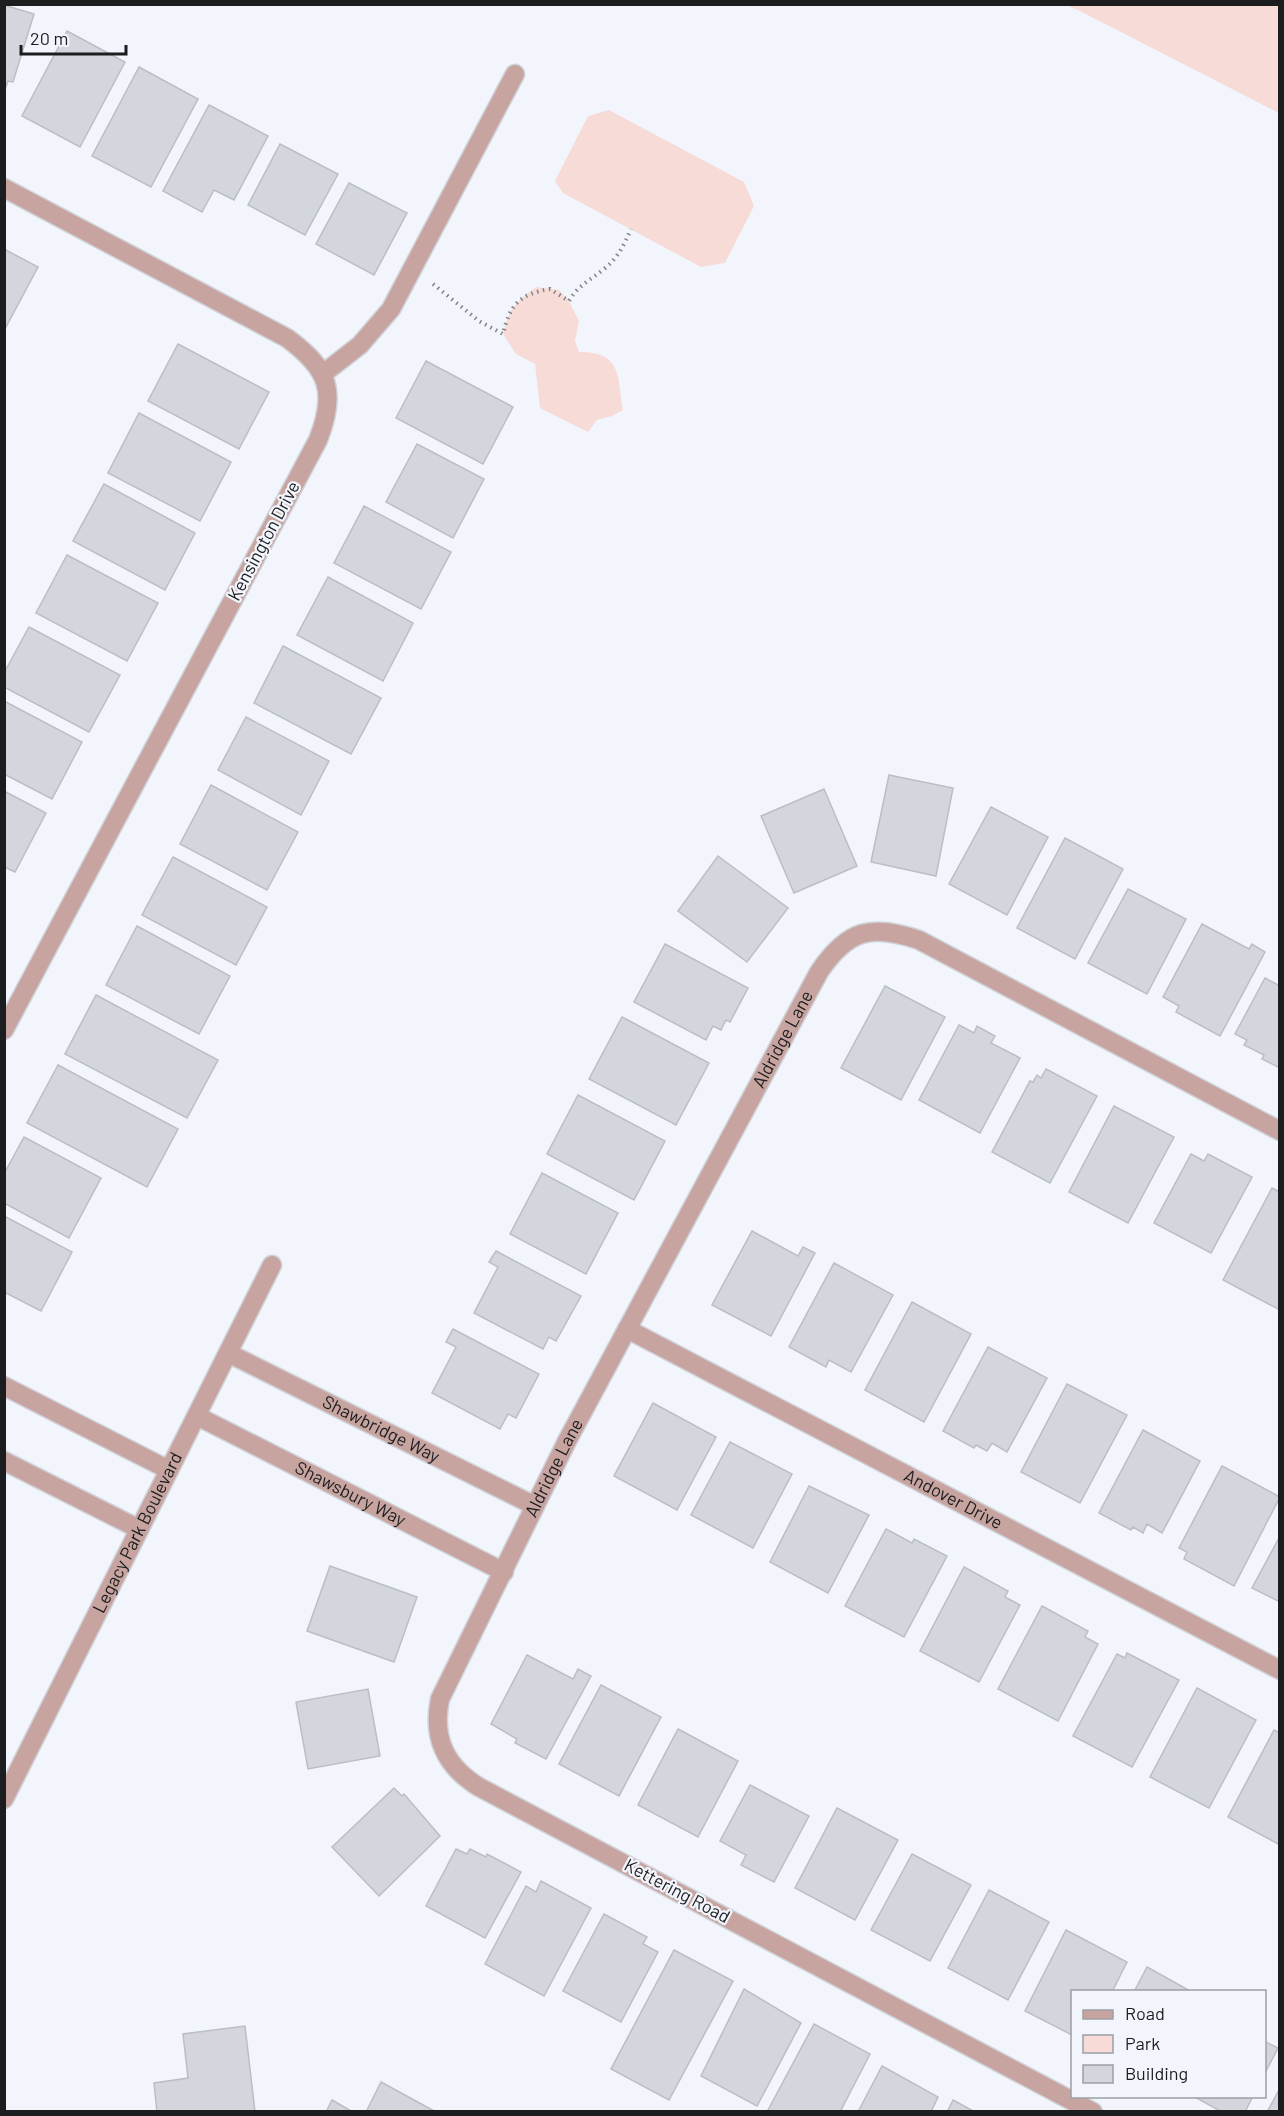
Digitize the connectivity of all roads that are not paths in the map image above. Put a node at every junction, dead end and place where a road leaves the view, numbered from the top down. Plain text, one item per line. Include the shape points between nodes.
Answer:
1 (515, 75) dead end
2 (4, 188) edge
3 (324, 373) junction
4 (4, 1030) edge
5 (1280, 1131) edge
6 (272, 1264) dead end
7 (627, 1329) junction
8 (228, 1353) junction
9 (6, 1389) edge
10 (196, 1416) junction
11 (4, 1461) edge
12 (170, 1470) junction
13 (535, 1506) junction
14 (140, 1529) junction
15 (504, 1572) junction
16 (1280, 1670) edge
17 (4, 1799) edge
18 (1093, 2112) edge

1 - 3 street via 391,309 377,329
2 - 3 street via 287,338 308,353
3 - 4 street, Kensington Drive via 327,416 318,440
5 - 7 street, Aldridge Lane via 919,940 879,930 862,934 838,949 819,972
6 - 8 street, Legacy Park Boulevard
7 - 13 street, Aldridge Lane
7 - 16 street, Andover Drive
8 - 10 street, Legacy Park Boulevard
8 - 13 street, Shawbridge Way
9 - 12 street
10 - 12 street, Legacy Park Boulevard
10 - 15 street, Shawsbury Way
11 - 14 street
12 - 14 street, Legacy Park Boulevard
13 - 15 street, Aldridge Lane
14 - 17 street, Legacy Park Boulevard
15 - 18 street, Kettering Road via 440,1699 437,1715 442,1750 464,1777

